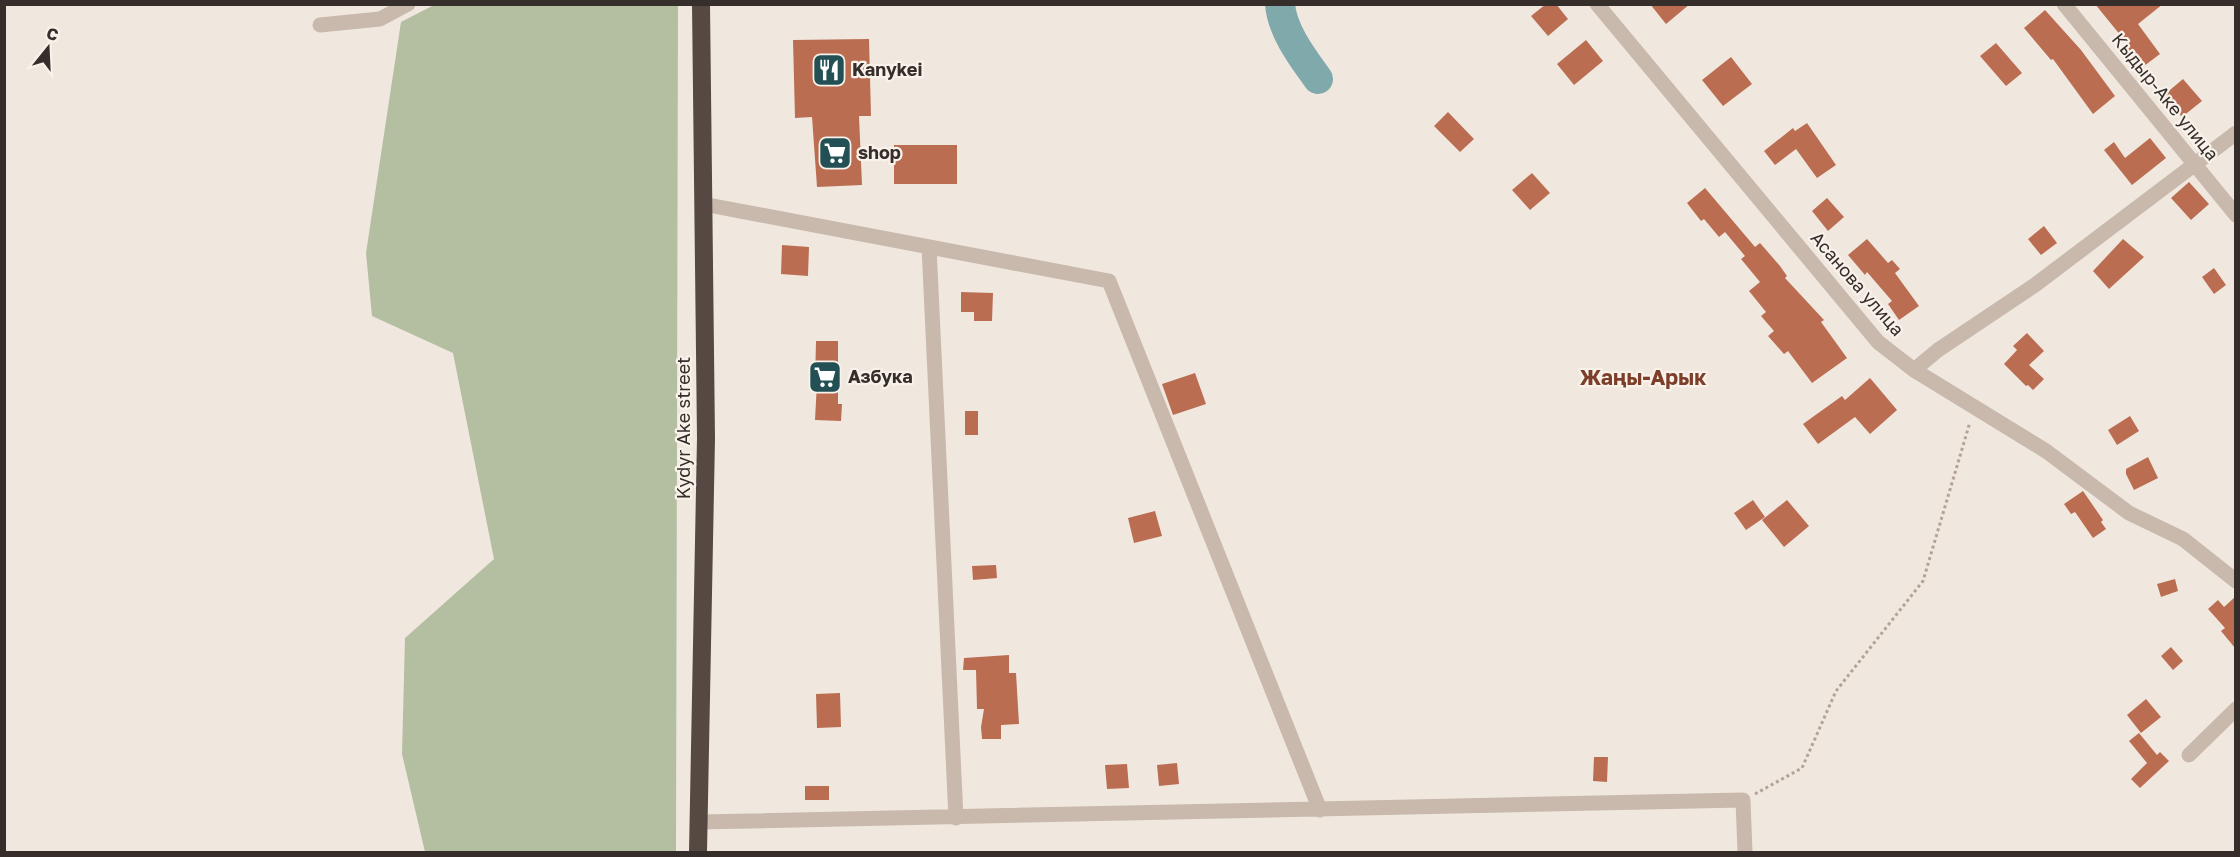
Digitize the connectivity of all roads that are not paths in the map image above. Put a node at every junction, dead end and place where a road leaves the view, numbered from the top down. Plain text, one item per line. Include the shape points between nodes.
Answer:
1 (408, 4) edge
2 (701, 4) edge
3 (1598, 4) edge
4 (2064, 4) edge
5 (320, 26) dead end
6 (2235, 133) edge
7 (2195, 165) junction
8 (703, 204) junction
9 (2235, 214) edge
10 (929, 247) junction
11 (1914, 370) junction
12 (2235, 581) edge
13 (2235, 709) edge
14 (2189, 755) dead end
15 (1320, 810) junction
16 (956, 818) junction
17 (699, 822) junction
18 (699, 852) edge
19 (1745, 852) edge

1 - 5 street via 380,19
2 - 8 highway, Kydyr Ake street
3 - 11 street, Асанова улица via 1878,342
4 - 7 street, Кыдыр-Аке улица
6 - 7 street
7 - 9 street, Кыдыр-Аке улица
7 - 11 street
8 - 10 street
8 - 17 highway, Kydyr Ake street via 706,438
10 - 15 street via 1109,281
10 - 16 street
11 - 12 street, Асанова улица via 2046,451 2129,513 2183,539
13 - 14 street
15 - 16 street
15 - 19 street via 1743,800
16 - 17 street
17 - 18 highway, Kydyr Ake street

